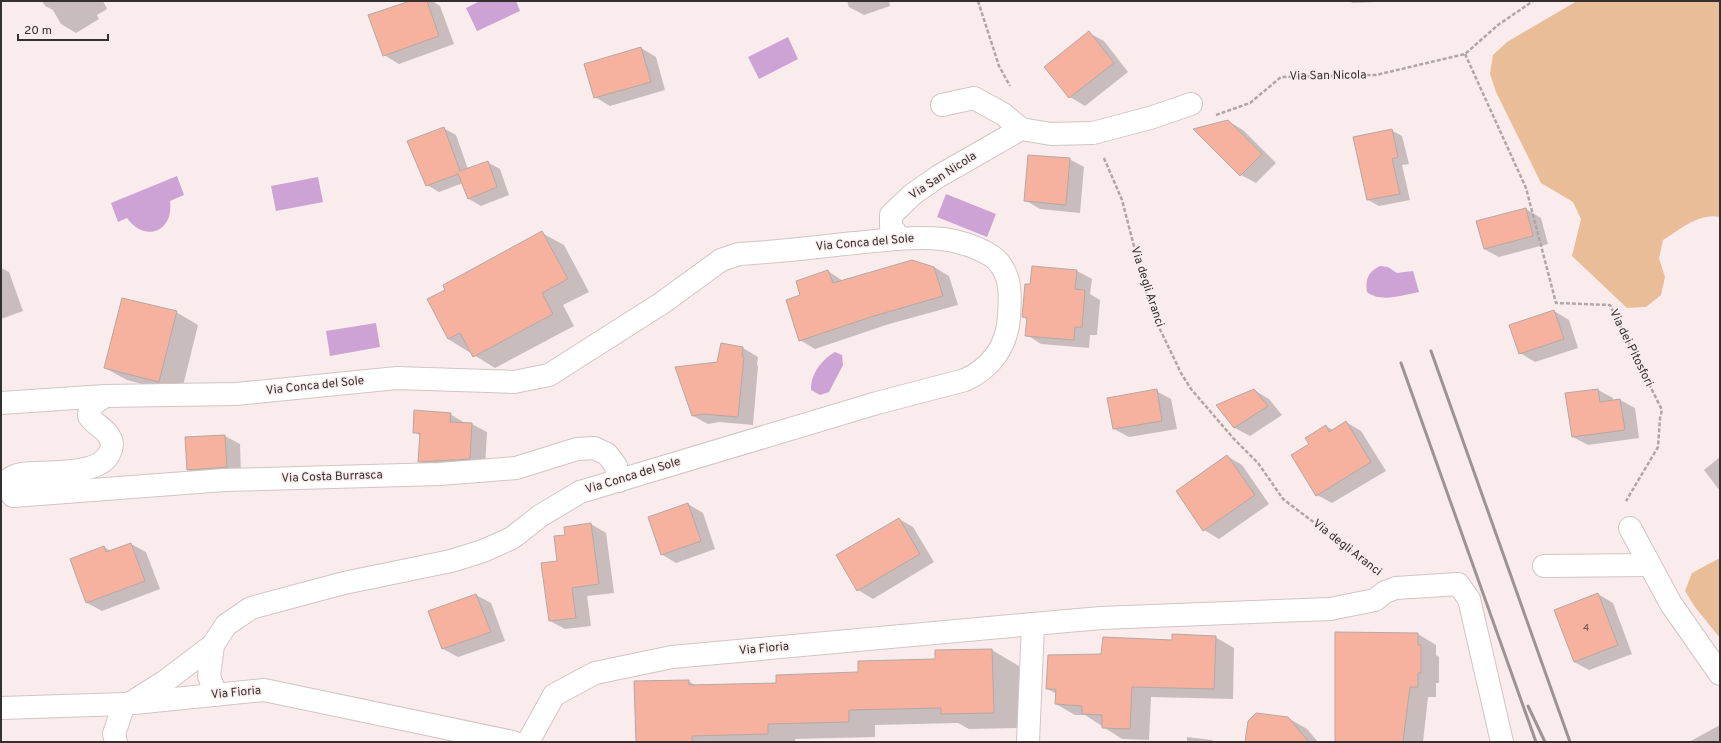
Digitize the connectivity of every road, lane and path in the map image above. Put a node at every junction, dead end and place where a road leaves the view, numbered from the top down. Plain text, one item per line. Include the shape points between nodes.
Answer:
1 (978, 1) edge
2 (1533, 1) edge
3 (1464, 54) junction
4 (1014, 93) dead end
5 (1191, 104) dead end
6 (942, 105) dead end
7 (1212, 116) dead end
8 (1020, 129) junction
9 (1093, 133) junction
10 (899, 238) junction
11 (105, 396) junction
12 (1, 403) edge
13 (619, 481) junction
14 (1630, 528) joint
15 (1648, 565) junction
16 (1544, 566) dead end
17 (1396, 588) junction
18 (1034, 624) junction
19 (213, 645) junction
20 (1720, 674) edge
21 (216, 695) junction
22 (128, 703) junction
23 (1, 708) edge
24 (116, 742) edge
25 (513, 742) edge
26 (528, 742) edge
27 (1028, 742) edge
28 (1502, 742) edge

1 - 4 path via 999,66
2 - 3 path, Via San Nicola
3 - 7 path, Via San Nicola via 1376,75 1281,77 1250,103
3 - 14 path, Via dei Pitosfori via 1526,188 1556,303 1610,305 1662,410 1658,447 1626,501
5 - 9 street
6 - 8 street via 974,98 1003,114
8 - 9 street via 1051,134
8 - 10 street, Via San Nicola via 913,194 891,215 891,226
9 - 17 path, Via degli Aranci via 1122,200 1154,314 1191,389 1258,463 1283,499 1378,570
10 - 11 street, Via Conca del Sole via 739,254 721,260 662,303 549,375 514,382 397,378 236,394
10 - 13 street, Via Conca del Sole via 943,239 970,246 991,256 1000,264 1008,278 1010,291 1009,325 997,354 988,366 965,380 870,405
11 - 12 street, Via Conca del Sole
11 - 13 street, Via Costa Burrasca via 95,402 88,416 111,439 112,448 108,459 97,465 68,472 12,476 6,482 13,496 225,480 448,474 516,468 577,449 594,448 607,454 616,466
13 - 19 street, Via Conca del Sole via 580,492 540,516 512,538 483,551 451,562 344,583 251,608 226,624
14 - 15 street
15 - 16 street
15 - 20 street via 1671,604
17 - 18 street, Via degli Aranci via 1375,600 1330,609 1088,619
17 - 28 street, Via degli Aranci via 1458,584 1469,599
18 - 26 street, Via Fioria via 672,657 595,673 554,695
18 - 27 street
19 - 21 street, Via Conca del Sole via 209,676
19 - 22 street, Via Conca del Sole via 164,682
21 - 22 street, Via Fioria
21 - 25 street, Via Fioria via 264,690
22 - 23 street, Via Fioria
22 - 24 street via 114,734

